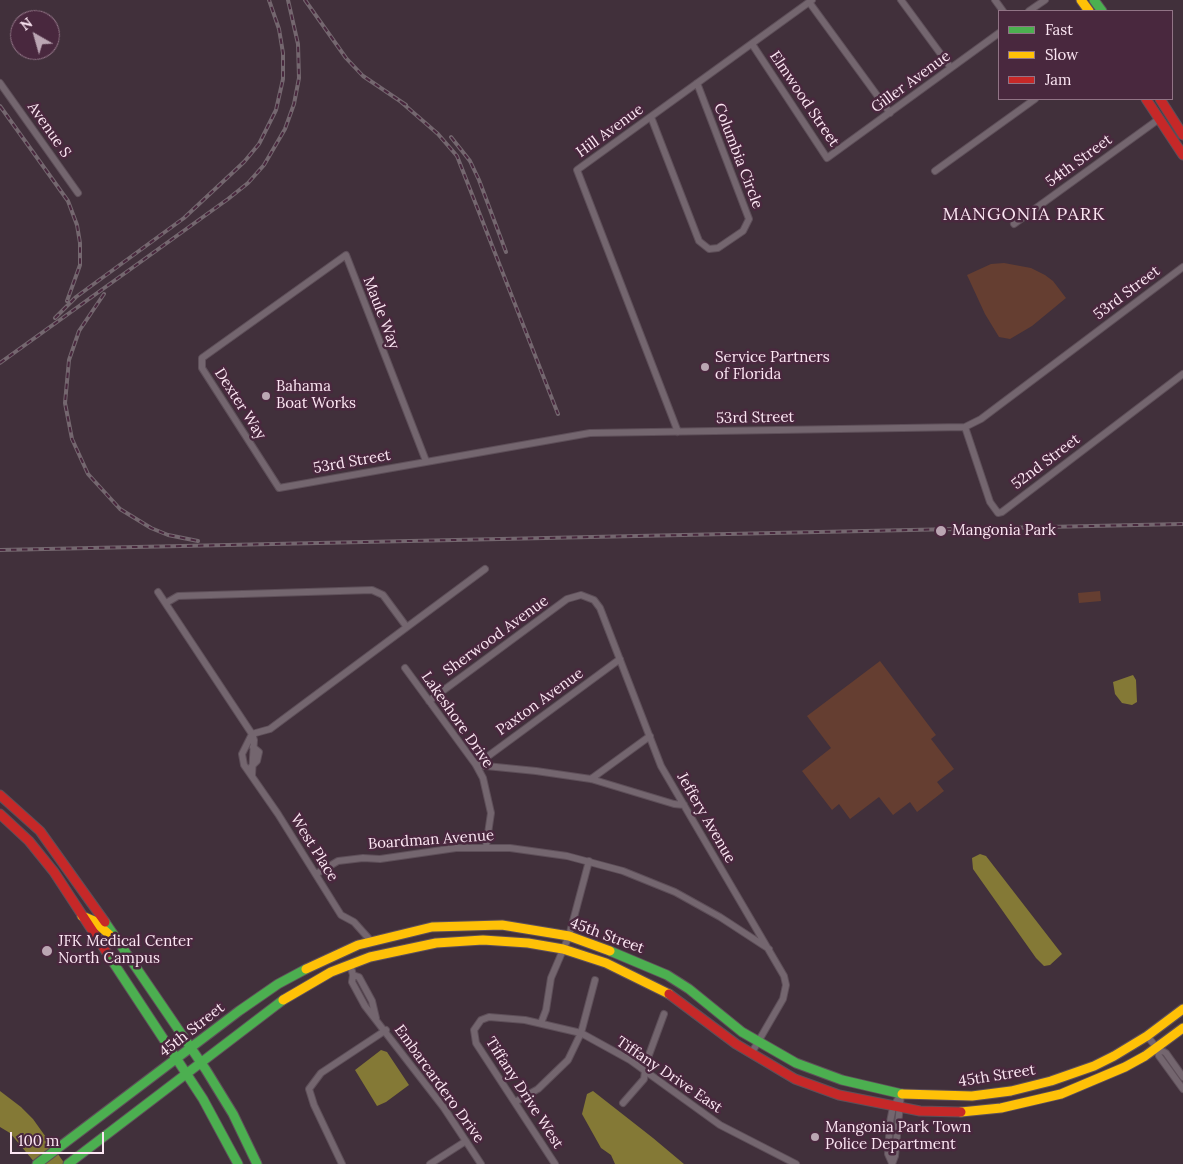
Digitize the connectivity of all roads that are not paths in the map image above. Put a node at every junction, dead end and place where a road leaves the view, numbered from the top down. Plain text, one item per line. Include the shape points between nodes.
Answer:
1 (901, 0) edge
2 (1045, 0) edge
3 (811, 1) edge
4 (1030, 10) edge
5 (998, 34) edge
6 (752, 44) junction
7 (951, 68) junction
8 (0, 82) edge
9 (697, 83) junction
10 (1034, 100) edge
11 (1147, 100) edge
12 (1161, 100) edge
13 (890, 113) junction
14 (651, 116) junction
15 (1159, 119) junction
16 (1183, 135) edge
17 (838, 151) joint
18 (1183, 155) edge
19 (936, 171) dead end
20 (78, 193) dead end
21 (1014, 224) dead end
22 (1183, 267) edge
23 (275, 305) joint
24 (1183, 374) edge
25 (965, 427) junction
26 (678, 432) junction
27 (426, 461) junction
28 (279, 488) joint
29 (485, 569) dead end
30 (158, 592) dead end
31 (581, 595) joint
32 (166, 603) junction
33 (406, 626) junction
34 (620, 659) junction
35 (405, 668) dead end
36 (429, 701) junction
37 (252, 734) junction
38 (650, 736) junction
39 (476, 765) junction
40 (252, 775) junction
41 (591, 779) junction
42 (0, 795) edge
43 (684, 805) junction
44 (0, 814) edge
45 (486, 847) junction
46 (588, 861) junction
47 (316, 874) junction
48 (82, 916) junction
49 (360, 930) junction
50 (569, 936) junction
51 (371, 941) junction
52 (359, 945) junction
53 (123, 947) junction
54 (563, 949) junction
55 (769, 949) junction
56 (350, 964) junction
57 (595, 980) dead end
58 (1183, 1009) edge
59 (664, 1014) dead end
60 (542, 1023) junction
61 (1183, 1028) edge
62 (386, 1030) junction
63 (581, 1033) junction
64 (474, 1034) joint
65 (1147, 1036) junction
66 (758, 1042) junction
67 (191, 1048) junction
68 (1157, 1048) junction
69 (751, 1054) junction
70 (176, 1060) junction
71 (201, 1062) junction
72 (646, 1072) junction
73 (185, 1074) junction
74 (1183, 1077) edge
75 (1183, 1089) edge
76 (901, 1094) junction
77 (515, 1102) junction
78 (623, 1103) dead end
79 (897, 1107) junction
80 (466, 1142) junction
81 (69, 1163) edge
82 (892, 1163) edge
83 (37, 1164) edge
84 (238, 1164) edge
85 (257, 1164) edge
86 (342, 1164) edge
87 (430, 1164) edge
88 (480, 1164) edge
89 (555, 1164) edge
90 (796, 1164) edge

1 - 7 street
2 - 4 street
3 - 6 street, Hill Avenue
3 - 13 street
5 - 7 street, Giller Avenue
6 - 9 street, Hill Avenue
6 - 17 street, Elmwood Street via 828,158
7 - 13 street, Giller Avenue
8 - 20 street, Avenue S
9 - 14 street, Hill Avenue
9 - 14 street, Columbia Circle via 749,219 743,231 718,248 709,249 699,241
10 - 19 street
11 - 15 main road
12 - 16 main road
13 - 17 street, Giller Avenue
14 - 26 street, Hill Avenue via 577,170
15 - 18 main road
15 - 21 street, 54th Street
22 - 25 street, 53rd Street via 981,419
23 - 27 street, Maule Way via 346,255
23 - 28 street, Dexter Way via 205,354 200,363
24 - 25 street, 52nd Street via 998,513 990,502
25 - 26 street, 53rd Street
26 - 27 street, 53rd Street via 590,433
27 - 28 street, 53rd Street
29 - 33 street
30 - 32 street
31 - 34 street, Jeffery Avenue via 598,604
31 - 36 street, Sherwood Avenue via 567,599
32 - 33 street via 178,596 372,590 383,595
32 - 37 street
33 - 37 street via 270,729
34 - 38 street, Jeffery Avenue
34 - 39 street, Paxton Avenue
35 - 36 street, Lakeshore Drive
36 - 39 street, Lakeshore Drive
37 - 40 street, West Place via 242,754 244,765
37 - 40 street via 253,747 259,752
38 - 41 street
38 - 43 street, Jeffery Avenue via 661,766
39 - 41 street
39 - 45 street, Lakeshore Drive via 489,800 490,826
40 - 47 street, West Place
41 - 43 street
42 - 53 main road via 26,816 53,846
43 - 55 street, Jeffery Avenue
44 - 48 main road via 43,856
45 - 46 street, Boardman Avenue via 535,851
45 - 47 street, Boardman Avenue via 338,861
46 - 50 street
46 - 55 street, Boardman Avenue via 676,892
47 - 49 street, West Place via 341,915 354,922
48 - 53 main road via 94,921
48 - 70 main road
49 - 51 street, West Place
49 - 52 street
50 - 51 main road, 45th Street via 534,929 480,925 432,927
50 - 54 street
50 - 66 main road, 45th Street via 668,975
51 - 52 main road, 45th Street
52 - 56 main road via 352,952
52 - 67 main road, 45th Street via 330,956 278,984
53 - 67 main road
54 - 56 main road, 45th Street via 528,942 444,942 399,949
54 - 60 street via 551,978
54 - 69 main road, 45th Street via 606,962 649,982
55 - 66 street, Jeffery Avenue via 784,976 786,990
56 - 62 street, Embarcardero Drive via 353,975 359,977 372,1001 376,1019
56 - 71 main road, 45th Street via 299,989
57 - 63 street
58 - 65 main road, 45th Street
59 - 72 street via 646,1063
60 - 63 street, Tiffany Drive East
60 - 64 street, Tiffany Drive East via 490,1017 478,1022
61 - 68 main road, 45th Street
62 - 80 street, Embarcardero Drive
62 - 86 street via 321,1073 309,1089
63 - 72 street, Tiffany Drive East
63 - 77 street via 568,1060 538,1089
64 - 77 street, Tiffany Drive West via 476,1043
65 - 68 street
65 - 76 main road, 45th Street via 1094,1066 1030,1086 972,1096
66 - 69 street, Jeffery Avenue
66 - 76 main road, 45th Street via 818,1073
67 - 70 main road, 45th Street
67 - 71 main road
68 - 74 street via 1166,1052
68 - 75 street via 1159,1056
68 - 79 main road, 45th Street via 1106,1077 1022,1104 937,1113
69 - 79 main road, 45th Street via 814,1087
70 - 73 main road
70 - 83 main road, 45th Street
71 - 73 main road, 45th Street
71 - 85 main road via 233,1114
72 - 78 street via 644,1079
72 - 90 street, Tiffany Drive East via 720,1125
73 - 81 main road, 45th Street
73 - 84 main road via 217,1122
76 - 79 street
77 - 89 street, Tiffany Drive West
79 - 82 street via 888,1154
80 - 87 street
80 - 88 street, Embarcardero Drive

